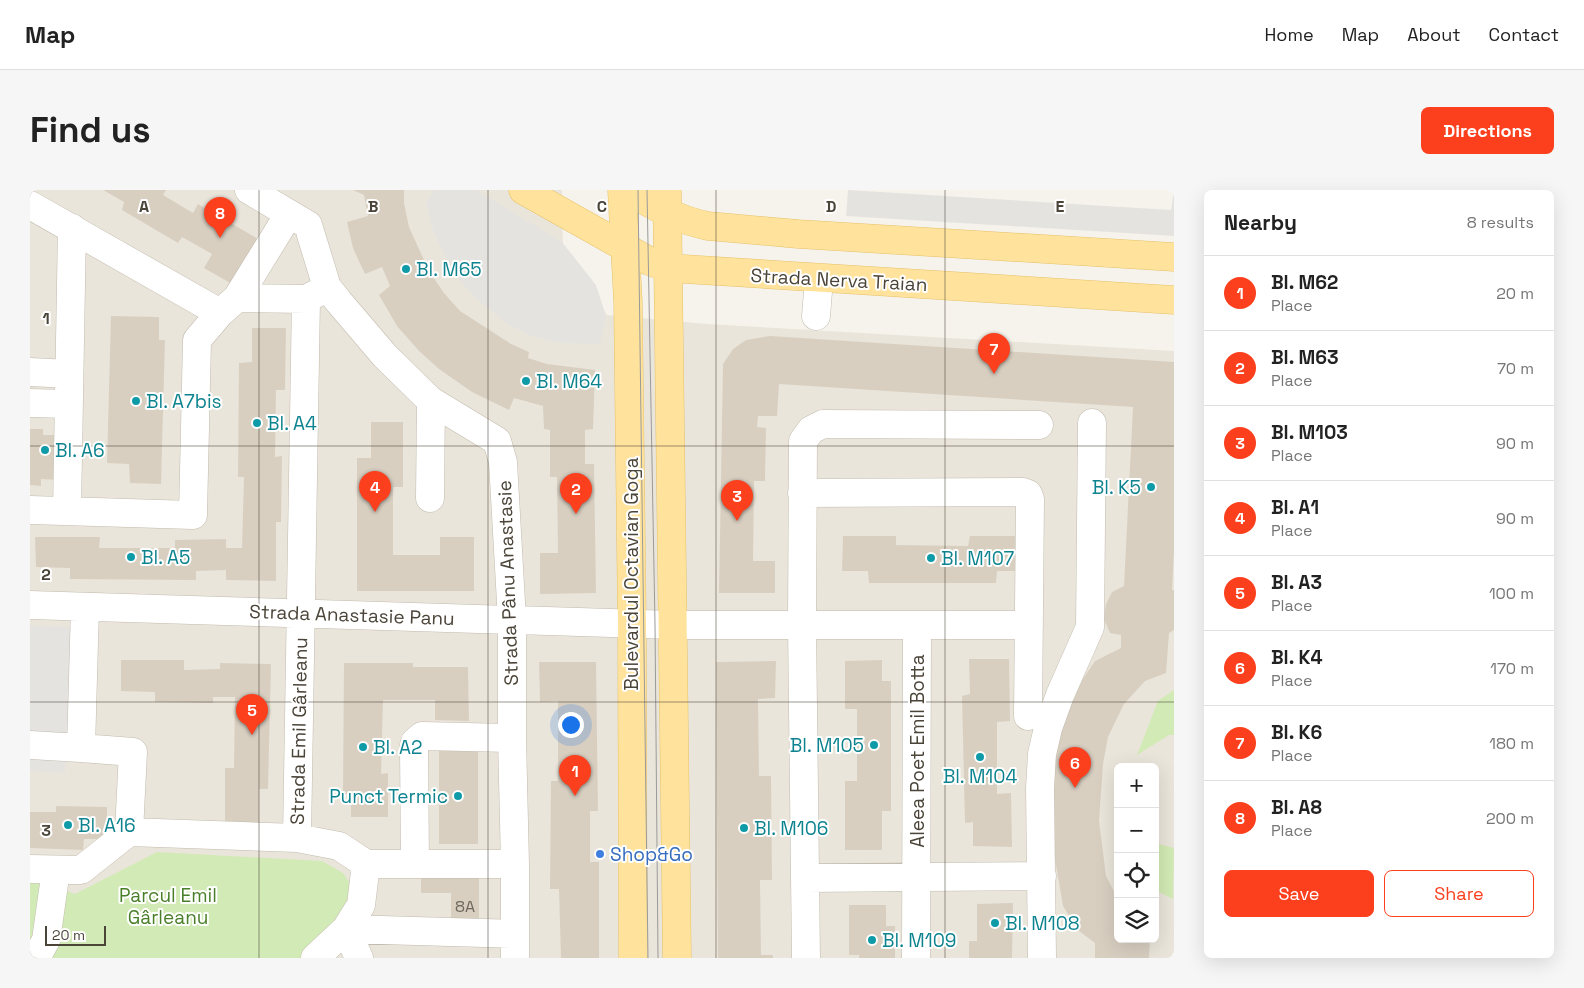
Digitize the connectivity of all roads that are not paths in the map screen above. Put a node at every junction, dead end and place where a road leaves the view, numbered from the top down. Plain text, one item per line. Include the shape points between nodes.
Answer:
1 (248, 190) edge
2 (523, 190) edge
3 (622, 190) edge
4 (627, 190) edge
5 (667, 202) edge
6 (30, 205) edge
7 (289, 214) junction
8 (72, 228) junction
9 (624, 247) junction
10 (1174, 257) edge
11 (668, 268) junction
12 (819, 279) junction
13 (316, 293) junction
14 (1174, 300) edge
15 (229, 306) junction
16 (816, 316) dead end
17 (30, 372) edge
18 (69, 374) junction
19 (431, 401) junction
20 (30, 403) edge
21 (68, 404) junction
22 (1092, 423) dead end
23 (1038, 425) dead end
24 (802, 493) junction
25 (430, 498) dead end
26 (30, 510) edge
27 (67, 511) junction
28 (30, 606) edge
29 (84, 607) junction
30 (301, 614) junction
31 (512, 620) junction
32 (632, 624) junction
33 (917, 624) junction
34 (674, 625) junction
35 (802, 625) junction
36 (1029, 625) junction
37 (1028, 716) dead end
38 (512, 738) junction
39 (30, 746) edge
40 (81, 748) junction
41 (129, 832) junction
42 (296, 838) junction
43 (366, 864) junction
44 (415, 864) junction
45 (515, 864) junction
46 (43, 869) edge
47 (1042, 876) junction
48 (916, 877) junction
49 (805, 878) junction
50 (346, 929) junction
51 (515, 946) edge
52 (36, 958) edge
53 (315, 958) edge
54 (359, 958) edge
55 (633, 958) edge
56 (677, 958) edge
57 (806, 958) edge
58 (916, 958) edge
59 (1042, 958) edge

1 - 7 street, Strada Emil Gârleanu
2 - 9 main road, Strada Nerva Traian
3 - 9 main road, Bulevardul Octavian Goga
4 - 5 main road
5 - 10 main road via 696,224 708,226
5 - 11 main road
6 - 8 street
7 - 13 street, Strada Emil Gârleanu via 308,225
7 - 15 street
8 - 15 street
8 - 18 street
9 - 11 main road, Strada Nerva Traian
9 - 32 main road, Bulevardul Octavian Goga via 628,302
11 - 12 main road, Strada Nerva Traian
11 - 34 main road
12 - 14 main road, Strada Nerva Traian
12 - 16 street
13 - 15 street
13 - 19 street, Strada Pânu Anastasie
13 - 30 street, Strada Emil Gârleanu
15 - 27 street via 197,340 193,515
17 - 18 street
18 - 21 street
19 - 25 street
19 - 31 street, Strada Pânu Anastasie via 497,441 503,462
20 - 21 street
21 - 27 street
22 - 47 street via 1090,627 1060,695 1042,754
23 - 24 street via 824,424 811,430 803,441
24 - 35 street
24 - 36 street via 1028,494
26 - 27 street
28 - 29 street, Strada Anastasie Panu
29 - 30 street, Strada Anastasie Panu
29 - 40 street
30 - 31 street, Strada Anastasie Panu
30 - 42 street, Strada Emil Gârleanu
31 - 32 street, Strada Anastasie Panu
31 - 38 street, Strada Pânu Anastasie
32 - 34 street, Strada Anastasie Panu
32 - 55 main road, Bulevardul Octavian Goga
33 - 35 street
33 - 36 street
33 - 48 street, Aleea Poet Emil Botta
34 - 35 street
34 - 56 main road
35 - 49 street
36 - 37 street
38 - 44 street via 418,738 414,746
38 - 45 street, Strada Pânu Anastasie
39 - 40 street
40 - 41 street via 132,752
41 - 42 street
41 - 46 street via 81,870
42 - 43 street, Strada Emil Gârleanu via 339,846
43 - 44 street
43 - 50 street via 361,905
44 - 45 street
45 - 51 street, Strada Pânu Anastasie
46 - 52 street via 46,940
47 - 48 street
47 - 59 street
48 - 49 street
48 - 58 street, Aleea Poet Emil Botta
49 - 57 street
50 - 51 street
50 - 53 street
50 - 54 street

